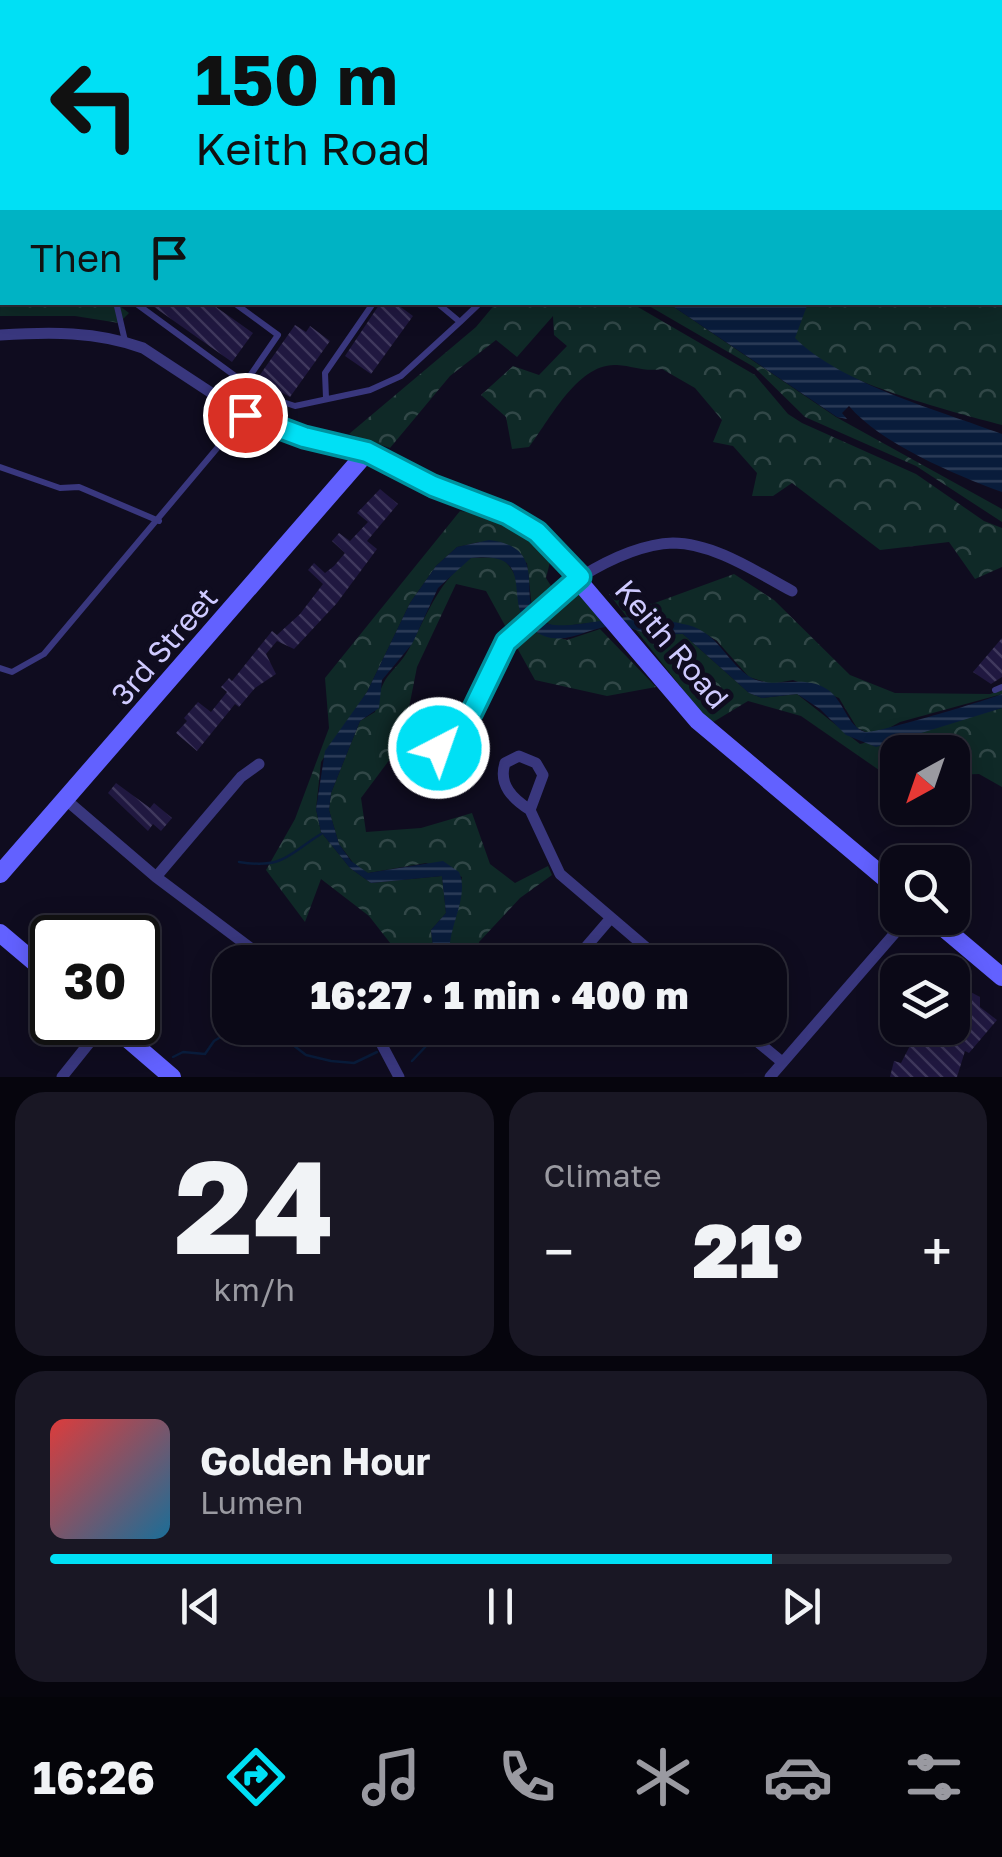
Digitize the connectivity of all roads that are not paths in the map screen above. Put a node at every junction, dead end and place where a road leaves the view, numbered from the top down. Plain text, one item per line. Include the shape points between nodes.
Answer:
1 (117, 305) edge
2 (138, 305) edge
3 (237, 305) edge
4 (372, 305) edge
5 (440, 305) edge
6 (478, 305) edge
7 (460, 322) junction
8 (0, 334) edge
9 (126, 342) junction
10 (245, 383) junction
11 (326, 398) junction
12 (245, 415) junction
13 (367, 452) junction
14 (0, 467) edge
15 (160, 521) junction
16 (580, 577) junction
17 (792, 592) dead end
18 (0, 668) edge
19 (423, 756) dead end
20 (258, 764) dead end
21 (65, 800) junction
22 (530, 810) junction
23 (0, 874) edge
24 (880, 874) edge
25 (156, 877) junction
26 (610, 918) junction
27 (0, 933) edge
28 (893, 935) edge
29 (952, 935) edge
30 (246, 945) edge
31 (587, 945) edge
32 (643, 945) edge
33 (30, 958) edge
34 (1002, 977) edge
35 (88, 1045) edge
36 (134, 1045) edge
37 (382, 1045) edge
38 (762, 1045) edge
39 (782, 1062) junction
40 (62, 1077) edge
41 (172, 1077) edge
42 (399, 1077) edge
43 (770, 1077) edge

1 - 9 lane
2 - 10 lane
3 - 10 lane via 278,335
4 - 11 lane via 325,373
5 - 7 lane
6 - 7 lane
7 - 11 lane via 401,376
8 - 9 street, Keith Road via 66,332
9 - 12 street, Keith Road
10 - 11 lane via 296,406
12 - 13 street, Keith Road
12 - 15 lane
13 - 16 street, Keith Road via 507,514 537,532
13 - 21 street, 3rd Street
14 - 15 lane via 60,488 79,486
15 - 18 lane via 44,654 12,672
16 - 17 street via 628,554 674,543 731,558
16 - 19 street via 506,642 472,712
16 - 24 street, Keith Road via 697,720
20 - 25 street
21 - 23 street, 3rd Street
21 - 25 street
22 - 22 street via 542,775 530,758 514,757 503,767 503,780
22 - 26 street via 560,874
25 - 30 street
26 - 31 street
26 - 32 street
27 - 33 street
28 - 39 street
29 - 34 street
35 - 40 street
36 - 41 street
37 - 42 street
38 - 39 street
39 - 43 street

